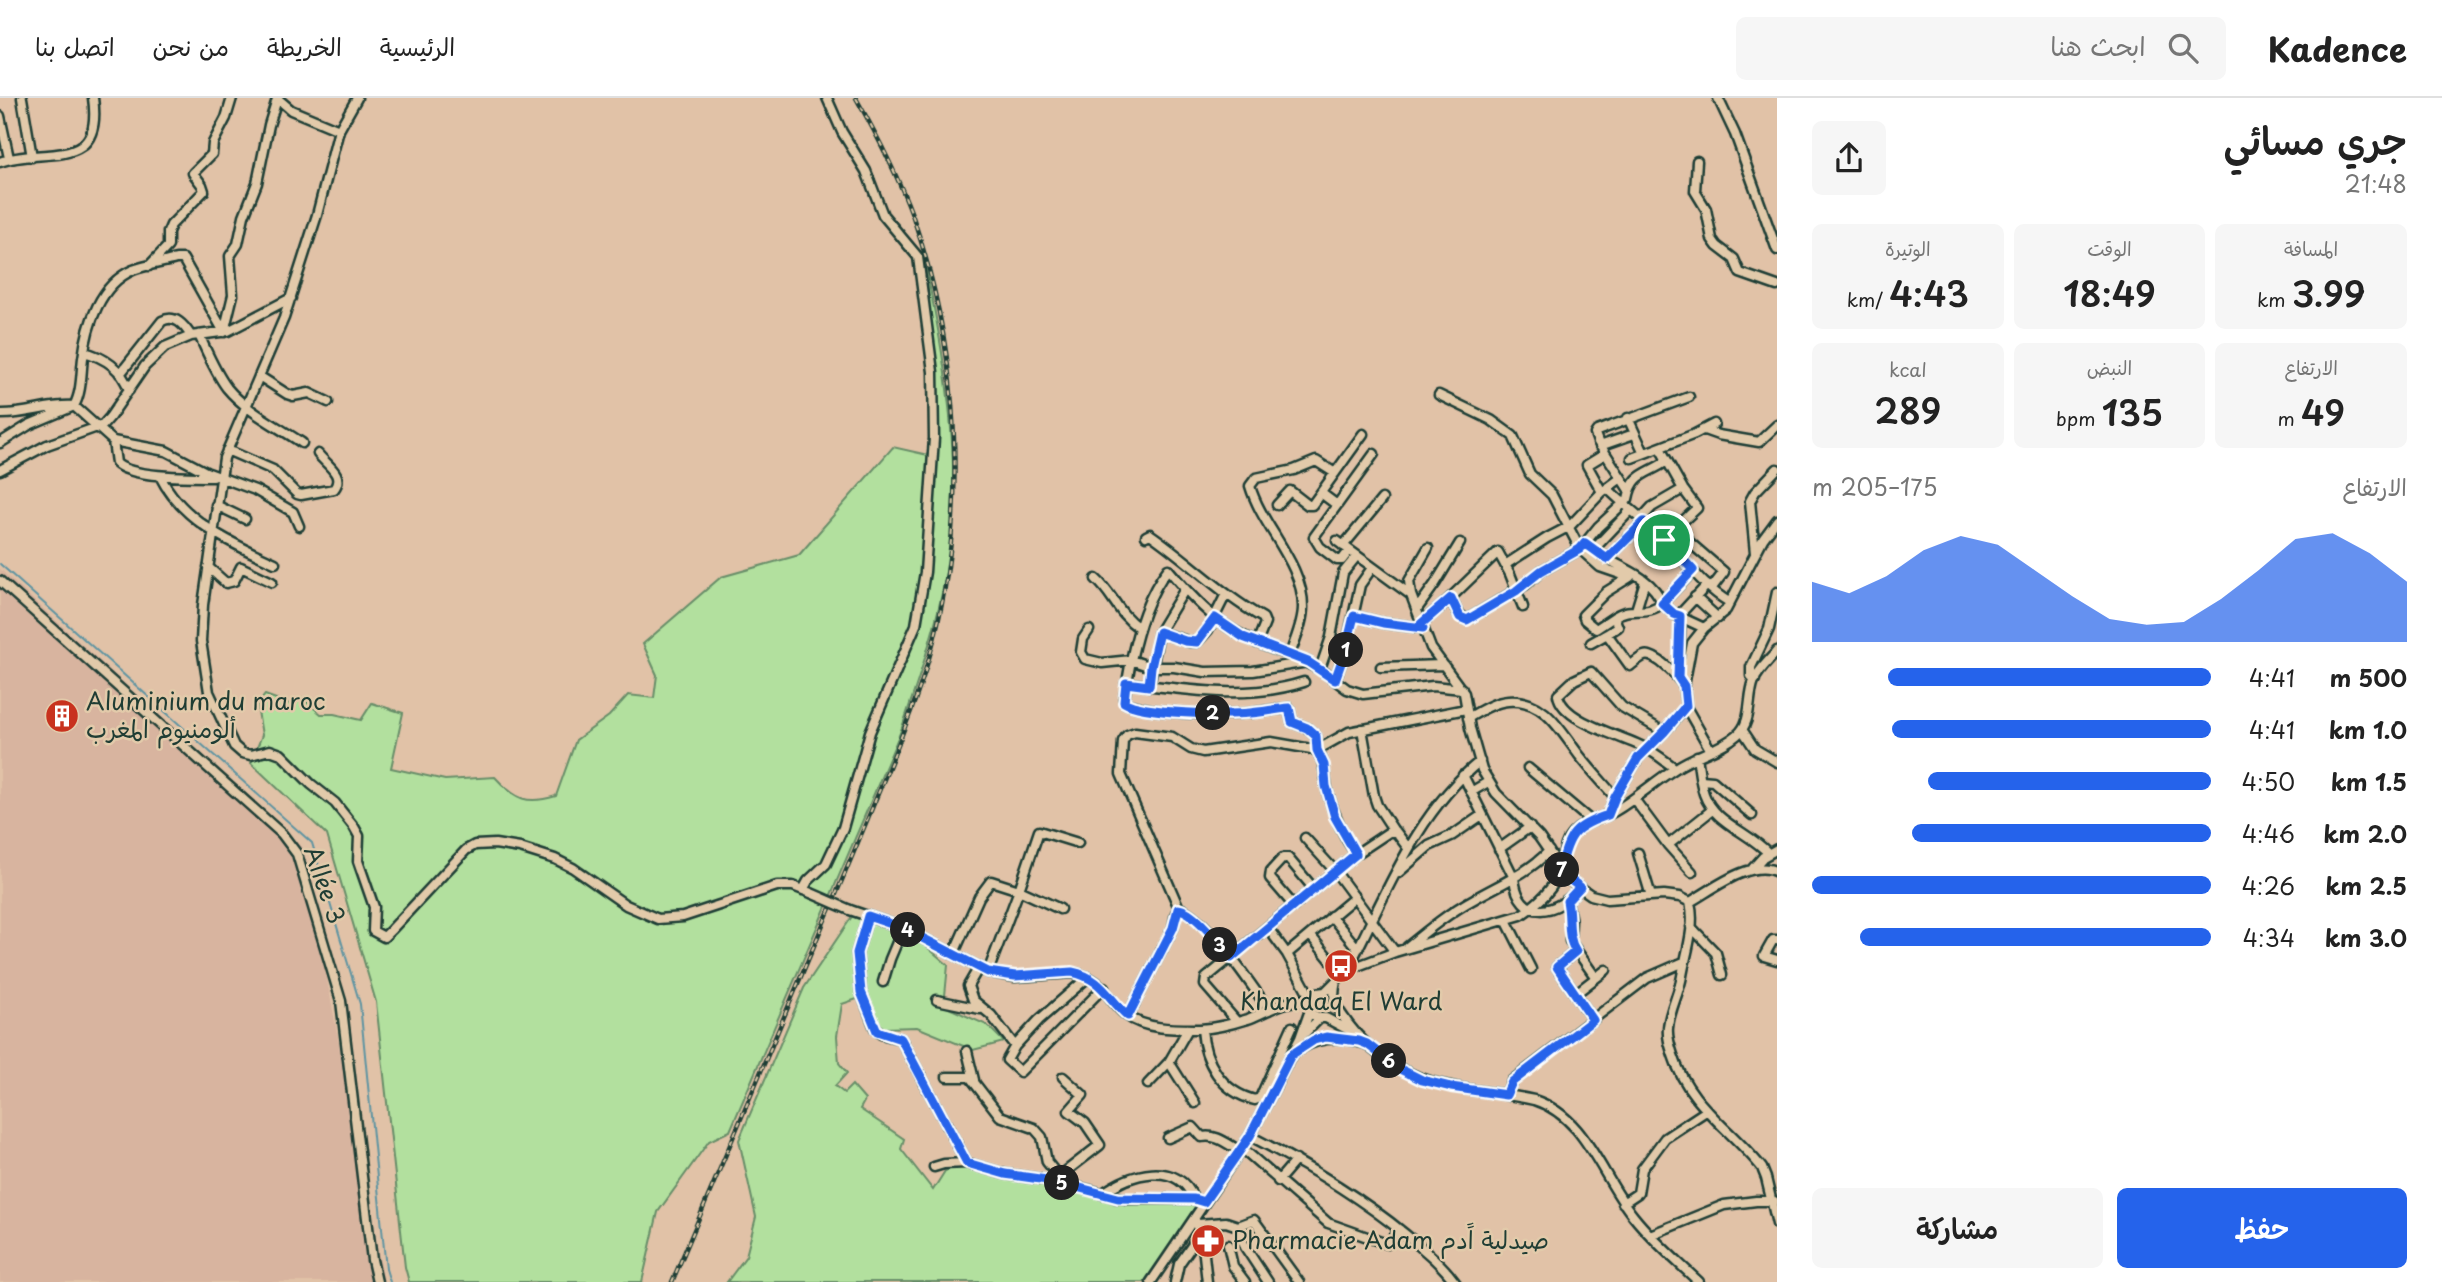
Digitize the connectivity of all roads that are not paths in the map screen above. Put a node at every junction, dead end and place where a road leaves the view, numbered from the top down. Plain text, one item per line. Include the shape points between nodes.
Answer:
1 (22, 98) edge
2 (93, 98) edge
3 (232, 98) edge
4 (277, 98) edge
5 (357, 98) edge
6 (827, 98) edge
7 (1718, 98) edge
8 (0, 116) edge
9 (339, 130) junction
10 (32, 157) junction
11 (4, 160) edge
12 (1697, 161) dead end
13 (1777, 250) edge
14 (148, 266) junction
15 (1777, 286) edge
16 (291, 298) junction
17 (224, 332) junction
18 (195, 335) junction
19 (84, 352) junction
20 (120, 374) junction
21 (258, 376) junction
22 (129, 390) junction
23 (1439, 394) dead end
24 (1689, 397) dead end
25 (328, 402) dead end
26 (247, 405) junction
27 (74, 406) junction
28 (0, 414) edge
29 (1628, 418) junction
30 (1714, 424) dead end
31 (1777, 425) edge
32 (97, 428) junction
33 (1704, 430) junction
34 (1634, 433) junction
35 (1363, 434) dead end
36 (113, 441) junction
37 (0, 443) edge
38 (302, 443) dead end
39 (1660, 448) junction
40 (227, 450) junction
41 (1602, 450) junction
42 (1644, 453) junction
43 (318, 454) dead end
44 (1374, 454) dead end
45 (1632, 458) dead end
46 (1667, 461) junction
47 (1777, 469) edge
48 (0, 470) edge
49 (1335, 473) junction
50 (160, 476) junction
51 (219, 477) junction
52 (1621, 478) junction
53 (1683, 489) junction
54 (1604, 490) junction
55 (1629, 490) junction
56 (1321, 493) junction
57 (1382, 499) dead end
58 (1622, 504) junction
59 (216, 505) junction
60 (1277, 505) dead end
61 (1337, 505) junction
62 (1630, 512) junction
63 (245, 519) dead end
64 (1777, 520) edge
65 (1642, 521) junction
66 (299, 526) dead end
67 (1570, 526) junction
68 (214, 532) junction
69 (1146, 536) dead end
70 (1664, 540) junction
71 (1688, 541) dead end
72 (1460, 543) dead end
73 (1583, 546) junction
74 (1428, 548) dead end
75 (1346, 549) junction
76 (1594, 549) junction
77 (1755, 553) junction
78 (1607, 559) junction
79 (275, 563) dead end
80 (1506, 565) junction
81 (208, 567) junction
82 (1372, 568) junction
83 (1693, 570) junction
84 (1632, 577) junction
85 (1096, 579) dead end
86 (0, 582) edge
87 (272, 582) dead end
88 (1645, 582) junction
89 (1709, 587) junction
90 (1185, 589) junction
91 (1516, 591) junction
92 (1777, 592) edge
93 (1226, 594) junction
94 (1411, 595) junction
95 (1695, 597) junction
96 (1451, 598) junction
97 (1662, 603) junction
98 (1729, 603) junction
99 (1523, 607) dead end
100 (1417, 609) junction
101 (1636, 610) junction
102 (1354, 616) junction
103 (1680, 616) junction
104 (1614, 617) junction
105 (1215, 618) junction
106 (1718, 618) junction
107 (1422, 626) junction
108 (1139, 628) junction
109 (1704, 628) junction
110 (1088, 630) dead end
111 (1159, 632) junction
112 (1607, 634) junction
113 (1257, 643) junction
114 (1591, 643) dead end
115 (1777, 651) edge
116 (1290, 655) junction
117 (1131, 660) junction
118 (1308, 662) junction
119 (1443, 665) junction
120 (1151, 667) junction
121 (1381, 667) dead end
122 (1320, 669) junction
123 (1678, 677) junction
124 (1335, 680) junction
125 (1755, 680) junction
126 (1304, 682) dead end
127 (1126, 683) junction
128 (1149, 686) junction
129 (1684, 686) junction
130 (1462, 689) junction
131 (1686, 706) junction
132 (1467, 714) junction
133 (1362, 729) junction
134 (1743, 731) junction
135 (1664, 732) junction
136 (1647, 749) junction
137 (1710, 749) junction
138 (1317, 750) junction
139 (1697, 756) junction
140 (1480, 761) junction
141 (1777, 762) edge
142 (1528, 768) dead end
143 (1675, 768) junction
144 (1463, 775) junction
145 (1701, 780) junction
146 (1488, 782) junction
147 (1471, 792) junction
148 (1615, 797) junction
149 (1634, 799) junction
150 (1712, 810) junction
151 (1482, 815) junction
152 (1608, 815) junction
153 (1752, 815) dead end
154 (1591, 821) junction
155 (1530, 827) junction
156 (1394, 831) junction
157 (1306, 838) dead end
158 (1078, 844) dead end
159 (1410, 844) junction
160 (1668, 845) junction
161 (1499, 849) junction
162 (1777, 849) edge
163 (1423, 850) junction
164 (1549, 852) junction
165 (1638, 853) dead end
166 (1768, 853) junction
167 (1356, 854) junction
168 (1561, 868) junction
169 (1752, 869) junction
170 (1335, 871) junction
171 (1692, 872) dead end
172 (1777, 872) edge
173 (1396, 876) junction
174 (1514, 878) junction
175 (1580, 887) junction
176 (1314, 889) junction
177 (1019, 890) junction
178 (807, 891) junction
179 (1651, 895) junction
180 (1355, 897) junction
181 (1567, 901) junction
182 (1690, 902) junction
183 (1294, 906) junction
184 (1179, 908) junction
185 (1060, 909) dead end
186 (1529, 909) junction
187 (868, 916) junction
188 (1331, 916) junction
189 (1373, 920) junction
190 (1506, 920) junction
191 (1691, 927) junction
192 (903, 928) junction
193 (1268, 928) junction
194 (1310, 934) junction
195 (1777, 940) edge
196 (1358, 949) junction
197 (1399, 951) junction
198 (1576, 951) junction
199 (954, 953) junction
200 (1287, 954) junction
201 (1231, 958) junction
202 (1777, 960) edge
203 (1684, 962) junction
204 (979, 967) junction
205 (1531, 968) dead end
206 (1606, 971) dead end
207 (988, 972) junction
208 (1341, 975) junction
209 (1723, 975) dead end
210 (1087, 978) junction
211 (1596, 978) junction
212 (883, 982) dead end
213 (1104, 987) junction
214 (1575, 994) junction
215 (1331, 998) junction
216 (937, 1000) dead end
217 (1310, 1003) junction
218 (983, 1009) junction
219 (1269, 1010) junction
220 (1128, 1016) junction
221 (1323, 1018) junction
222 (1593, 1020) junction
223 (1237, 1022) junction
224 (1292, 1027) dead end
225 (1188, 1029) junction
226 (1202, 1029) junction
227 (1356, 1034) junction
228 (1300, 1038) junction
229 (1367, 1044) junction
230 (1015, 1046) junction
231 (967, 1051) dead end
232 (1291, 1055) junction
233 (1169, 1062) junction
234 (947, 1077) dead end
235 (1063, 1077) dead end
236 (974, 1080) junction
237 (1148, 1084) dead end
238 (1269, 1088) junction
239 (1506, 1095) junction
240 (1195, 1103) dead end
241 (1706, 1111) junction
242 (1250, 1136) junction
243 (1168, 1138) dead end
244 (1241, 1150) junction
245 (1296, 1160) junction
246 (967, 1163) junction
247 (934, 1167) dead end
248 (1056, 1179) junction
249 (1278, 1181) junction
250 (1102, 1194) junction
251 (1194, 1199) junction
252 (1774, 1201) edge
253 (1204, 1202) junction
254 (1623, 1203) junction
255 (1777, 1224) edge
256 (1197, 1225) junction
257 (1238, 1226) junction
258 (1400, 1230) junction
259 (1650, 1235) junction
260 (1228, 1245) dead end
261 (377, 1282) edge
262 (1151, 1282) edge
263 (1175, 1282) edge
264 (1208, 1282) edge
265 (1245, 1282) edge
266 (1268, 1282) edge
267 (1299, 1282) edge
268 (1455, 1282) edge
269 (1699, 1282) edge

1 - 10 street
2 - 10 street via 94,125 85,142 60,155
3 - 14 street via 212,154 192,174 204,191 172,225 168,246
4 - 9 street via 291,110
4 - 17 street via 257,183 230,256 233,295
5 - 9 street
6 - 178 street via 866,171 883,215 918,257 932,355 934,439 925,572 916,625 870,732 843,828 826,864 808,881
7 - 13 street
8 - 11 street
9 - 16 street
10 - 11 street
12 - 15 street via 1695,191 1706,209 1714,243 1734,259 1740,273
14 - 17 street via 185,261
14 - 19 street via 124,275 103,298 92,317
16 - 17 street
16 - 21 street
17 - 18 street
18 - 20 street via 177,320 162,321
18 - 22 street via 158,353
18 - 26 street via 225,384
19 - 20 street via 104,360
19 - 27 street
20 - 22 street
21 - 25 street via 287,394 309,393
21 - 26 street
22 - 32 street
23 - 67 street via 1513,436 1530,474 1552,495
24 - 29 street
26 - 38 street
26 - 40 street
27 - 28 street
27 - 32 street
27 - 37 street
29 - 34 street
29 - 41 street via 1599,429 1595,434
30 - 33 street
31 - 33 street via 1759,442
32 - 36 street
32 - 48 street via 47,444
33 - 39 street
34 - 41 street
34 - 42 street
35 - 49 street
36 - 50 street via 120,468
36 - 51 street via 166,451
39 - 42 street
39 - 46 street
40 - 43 street via 274,470 301,495 337,486 337,475
40 - 51 street
41 - 52 street
41 - 54 street via 1587,465
42 - 45 street
44 - 61 street
46 - 53 street
46 - 55 street via 1640,474
47 - 77 street via 1751,501
49 - 56 street
49 - 116 street via 1316,461 1261,476 1250,484 1300,584 1303,608
50 - 51 street
50 - 68 street via 178,504
51 - 59 street
51 - 66 street via 276,501 293,512
52 - 54 street
52 - 55 street
53 - 65 street via 1653,507
53 - 70 street via 1697,510
54 - 58 street
54 - 67 street
55 - 58 street
56 - 60 street via 1310,505 1290,491
56 - 61 street
57 - 75 street
58 - 62 street
58 - 73 street
59 - 63 street
59 - 68 street
61 - 75 street via 1314,538 1337,560 1342,560
62 - 65 street
62 - 76 street
64 - 77 street
65 - 70 street
65 - 78 street
67 - 73 street via 1573,539
67 - 80 street
68 - 79 street
68 - 81 street
69 - 93 street via 1150,534 1179,554
70 - 83 street
71 - 89 street via 1724,572
72 - 100 street
73 - 76 street
73 - 84 street via 1600,567
73 - 91 street
74 - 94 street via 1409,581
75 - 82 street
75 - 122 street via 1331,637
76 - 78 street
77 - 98 street
78 - 84 street
80 - 91 street
80 - 96 street via 1497,553
81 - 87 street via 226,583 234,581 241,567
81 - 178 street via 201,657 210,696 234,746 251,755 271,750 281,754 335,803 354,827 359,836 358,861 374,907 373,931 380,936 391,930 466,850 481,844 520,848 565,863 626,905 658,919 682,917 777,886
82 - 94 street
82 - 102 street via 1360,585
83 - 89 street
83 - 97 street
84 - 88 street
84 - 104 street via 1601,597 1583,617 1596,629
85 - 108 street
86 - 261 street, Allée 3 via 282,834 297,853 341,1001
88 - 97 street
88 - 101 street
89 - 95 street
89 - 98 street
90 - 105 street
90 - 108 street via 1168,569
90 - 111 street
91 - 96 street via 1467,620 1460,617
91 - 99 street
92 - 125 street via 1769,629 1751,667
93 - 105 street
93 - 113 street via 1264,618
94 - 100 street
95 - 103 street
95 - 106 street
96 - 107 street
97 - 101 street
97 - 103 street
98 - 106 street
100 - 107 street
101 - 104 street via 1624,610
102 - 107 street
102 - 124 street
103 - 109 street
103 - 123 street
104 - 112 street via 1618,627
105 - 111 street via 1197,642
105 - 113 street
106 - 109 street
107 - 119 street
108 - 117 street
109 - 129 street via 1689,650
110 - 117 street via 1081,652 1085,660
111 - 120 street
112 - 114 street
112 - 123 street via 1630,666 1649,655
113 - 116 street
115 - 125 street
116 - 118 street
117 - 120 street
117 - 127 street
118 - 120 street via 1232,672
118 - 122 street
119 - 121 street
119 - 130 street
120 - 128 street
122 - 124 street
123 - 129 street
124 - 130 street via 1363,694 1433,686
125 - 134 street
126 - 128 street via 1276,691 1248,692
127 - 128 street
127 - 138 street via 1124,702 1139,707 1223,713 1289,708 1292,722 1316,736
129 - 131 street
130 - 132 street
131 - 135 street
131 - 137 street
132 - 133 street
132 - 140 street
132 - 148 street via 1505,701 1536,705
133 - 138 street
133 - 156 street via 1374,796
134 - 137 street
134 - 141 street via 1755,749
135 - 136 street
135 - 136 street via 1622,706 1591,672 1558,695 1574,716
136 - 143 street
136 - 148 street
137 - 139 street
138 - 167 street via 1335,817
138 - 184 street via 1271,742 1203,752 1172,737 1127,735 1121,774
139 - 143 street
139 - 145 street
140 - 144 street
140 - 146 street
142 - 154 street
143 - 149 street
144 - 147 street
144 - 159 street
145 - 150 street
145 - 153 street via 1713,781
146 - 147 street
146 - 155 street
147 - 151 street
148 - 152 street
149 - 152 street
149 - 160 street
150 - 160 street
150 - 166 street
151 - 161 street
151 - 163 street
152 - 154 street
154 - 168 street via 1572,834
155 - 161 street
155 - 164 street
156 - 159 street
156 - 167 street
157 - 170 street
158 - 177 street via 1039,831
159 - 163 street
159 - 173 street
160 - 171 street
161 - 174 street
162 - 166 street
163 - 173 street
164 - 168 street
164 - 174 street
165 - 179 street
166 - 169 street
167 - 170 street
168 - 175 street
168 - 186 street via 1554,886
169 - 172 street
169 - 182 street
170 - 176 street
170 - 180 street
173 - 189 street
174 - 186 street
174 - 197 street via 1442,918
175 - 179 street via 1598,898
175 - 181 street
176 - 183 street
176 - 183 street via 1288,858 1283,858 1270,878
177 - 185 street
177 - 199 street via 989,882
177 - 207 street
178 - 187 street, bridge
179 - 182 street via 1673,895
180 - 188 street
180 - 189 street
181 - 186 street
181 - 198 street via 1569,939
182 - 191 street
183 - 193 street
184 - 201 street
184 - 220 street
186 - 190 street
187 - 192 street
187 - 246 street via 857,960 861,992 874,1028 901,1039
188 - 194 street
188 - 196 street
189 - 196 street
189 - 197 street
190 - 197 street
190 - 205 street
191 - 203 street
191 - 209 street via 1716,953
192 - 199 street
192 - 212 street
193 - 200 street
193 - 201 street
194 - 200 street
194 - 208 street
195 - 202 street via 1764,956
196 - 208 street
197 - 208 street
198 - 211 street
198 - 214 street via 1557,967
199 - 204 street
200 - 217 street
201 - 219 street
201 - 223 street via 1205,983
203 - 222 street via 1647,978
203 - 241 street via 1668,1037 1682,1077
204 - 207 street
204 - 218 street via 968,986
206 - 211 street
207 - 210 street via 1015,976 1072,972
208 - 215 street
210 - 213 street
210 - 230 street
211 - 214 street
213 - 220 street
213 - 230 street via 1020,1072 1006,1060
214 - 222 street
215 - 217 street via 1317,993
215 - 221 street via 1333,1013
215 - 227 street
216 - 218 street
217 - 219 street via 1299,1000
217 - 221 street
217 - 228 street
218 - 230 street
219 - 223 street
220 - 225 street via 1168,1029
221 - 227 street
221 - 228 street
222 - 239 street via 1512,1082
223 - 226 street
224 - 238 street
225 - 226 street
225 - 233 street
226 - 238 street via 1208,1056 1225,1086 1255,1100
227 - 229 street
228 - 232 street
229 - 232 street via 1326,1037
229 - 239 street via 1422,1080
231 - 236 street
232 - 238 street
233 - 237 street
233 - 240 street
234 - 236 street
235 - 248 street via 1083,1095 1069,1111 1085,1123 1100,1145
236 - 248 street via 1000,1116 1034,1128 1042,1137
238 - 242 street
239 - 254 street via 1544,1103 1566,1119 1588,1142
241 - 252 street via 1762,1168
241 - 254 street via 1665,1138 1642,1169 1638,1193
242 - 244 street
242 - 245 street
243 - 244 street via 1193,1127 1202,1137 1212,1135
244 - 249 street
244 - 253 street
245 - 249 street
245 - 258 street
246 - 247 street
246 - 248 street via 1005,1174
248 - 250 street
249 - 258 street via 1321,1219 1337,1227 1387,1244
250 - 251 street via 1126,1199
250 - 251 street via 1131,1178 1163,1174 1183,1182
251 - 253 street
252 - 255 street
252 - 259 street via 1724,1205
253 - 256 street
254 - 259 street
256 - 257 street via 1226,1222
256 - 262 street
256 - 263 street
256 - 264 street
257 - 266 street via 1245,1247
257 - 267 street via 1254,1220
258 - 268 street
259 - 269 street
260 - 265 street via 1233,1266

